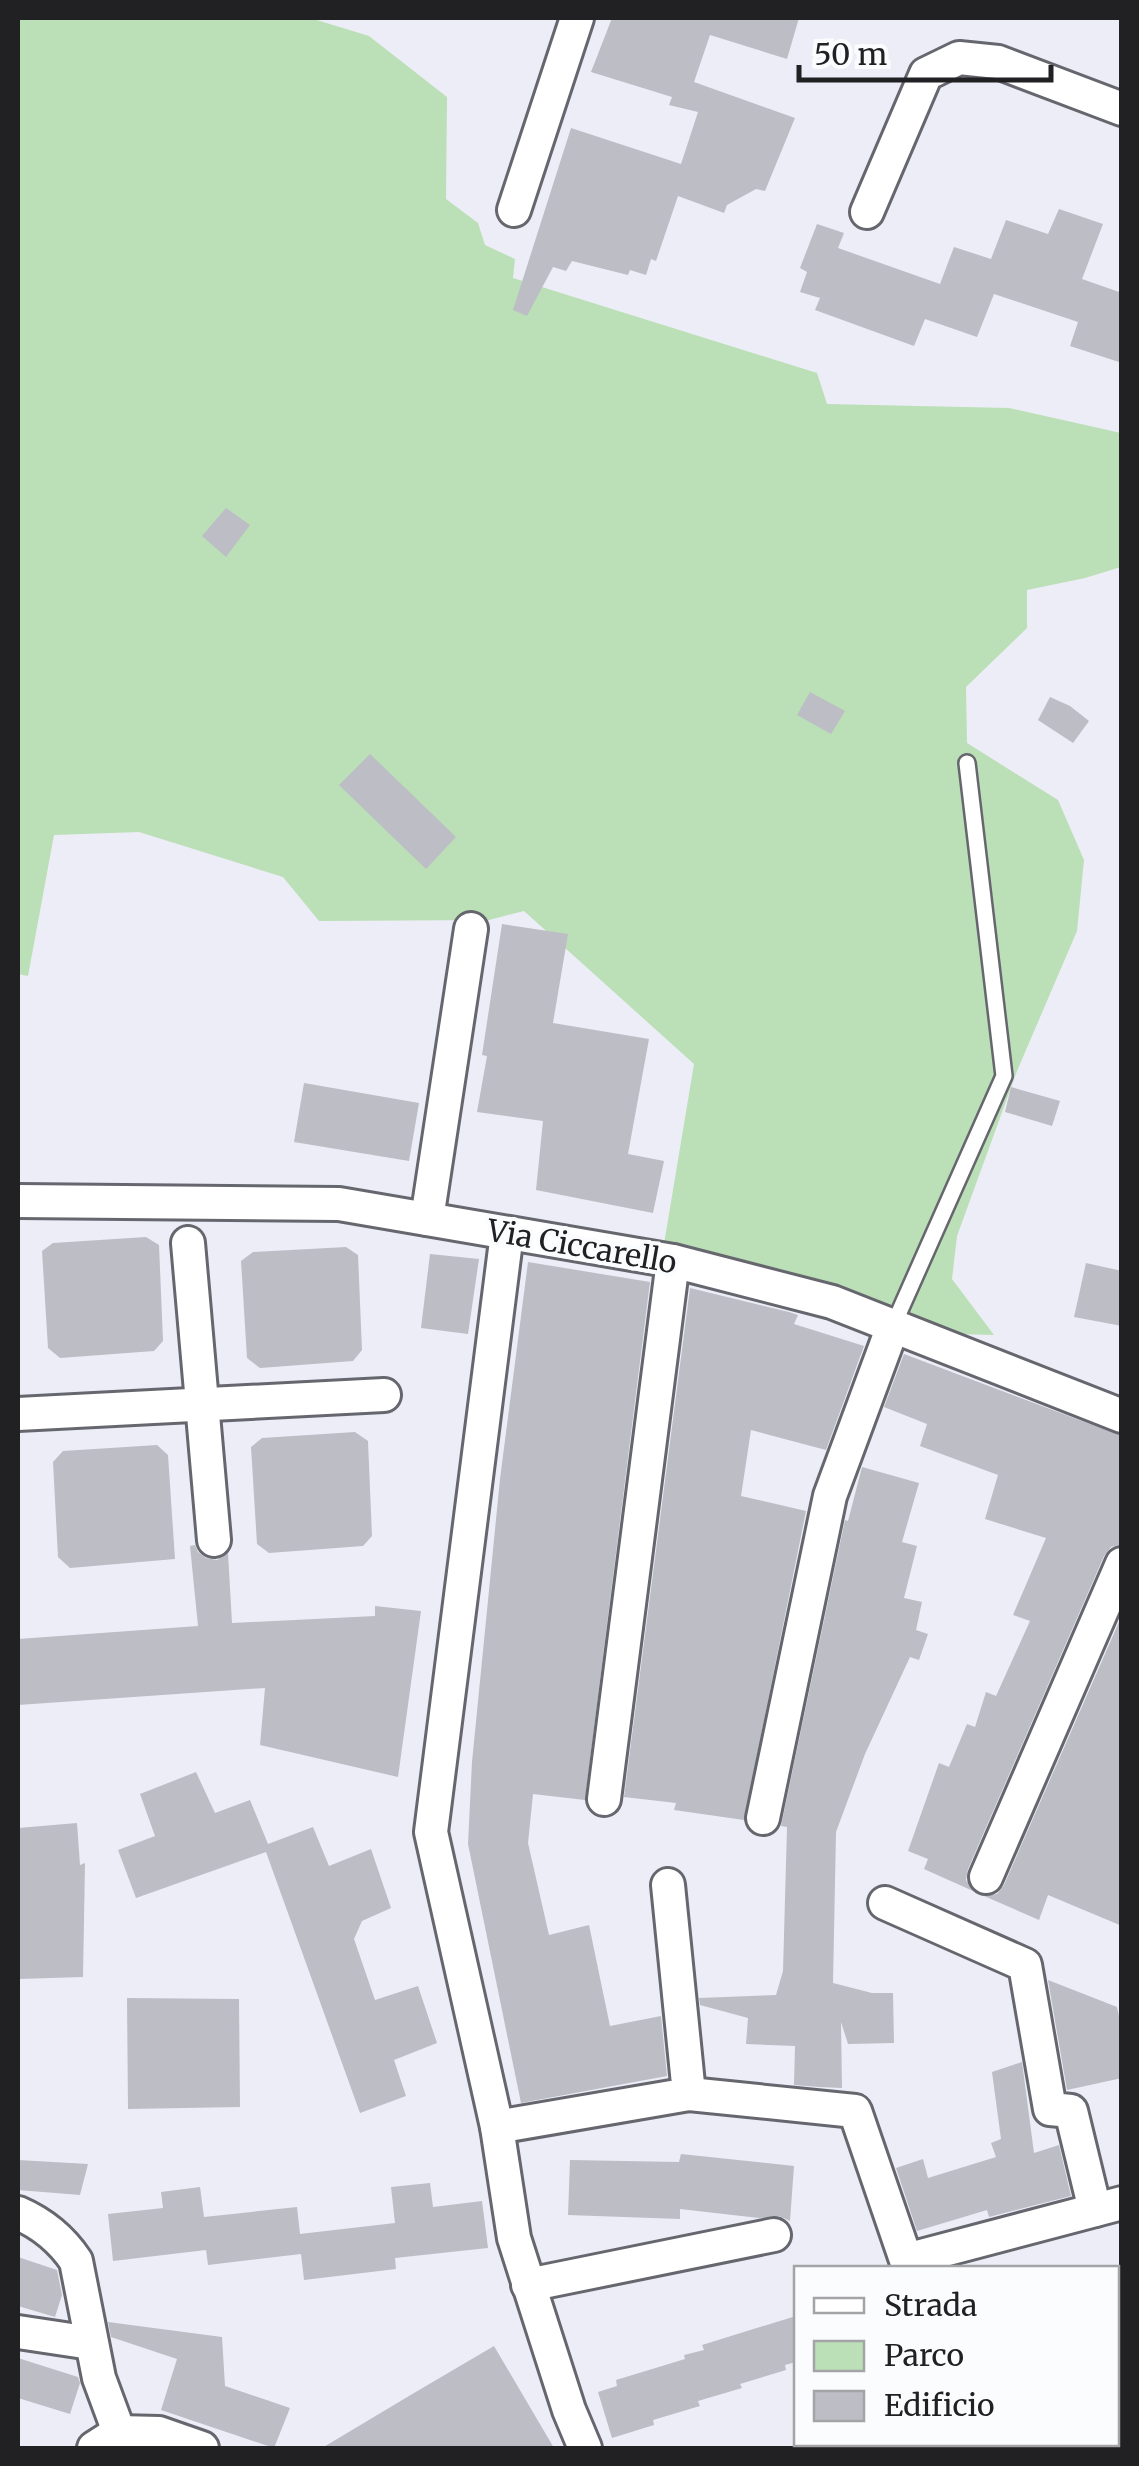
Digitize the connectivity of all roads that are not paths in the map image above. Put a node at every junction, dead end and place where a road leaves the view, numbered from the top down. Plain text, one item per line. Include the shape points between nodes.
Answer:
1 (576, 18) edge
2 (1122, 108) edge
3 (514, 210) dead end
4 (867, 212) dead end
5 (967, 763) dead end
6 (470, 930) dead end
7 (18, 1200) edge
8 (427, 1219) junction
9 (507, 1232) junction
10 (188, 1243) dead end
11 (672, 1261) junction
12 (893, 1326) junction
13 (384, 1396) dead end
14 (202, 1404) junction
15 (18, 1414) edge
16 (1122, 1416) edge
17 (214, 1540) dead end
18 (1122, 1564) edge
19 (604, 1799) dead end
20 (763, 1818) dead end
21 (986, 1877) dead end
22 (668, 1885) dead end
23 (885, 1903) dead end
24 (689, 2094) junction
25 (497, 2126) junction
26 (1108, 2207) edge
27 (18, 2213) edge
28 (774, 2236) dead end
29 (528, 2286) junction
30 (18, 2332) edge
31 (91, 2343) junction
32 (107, 2440) edge
33 (202, 2448) edge
34 (585, 2448) edge

1 - 3 street
2 - 4 street via 998,62 959,58 926,74
5 - 12 lane via 1004,1076
6 - 8 street
7 - 8 street, Via Ciccarello via 339,1204
8 - 9 street, Via Ciccarello
9 - 11 street, Via Ciccarello
9 - 25 street via 431,1832
10 - 14 street
11 - 12 street, Via Ciccarello via 832,1302
11 - 19 street
12 - 16 street, Via Ciccarello
12 - 20 street via 830,1496
13 - 14 street
14 - 15 street
14 - 17 street
18 - 21 street
22 - 24 street
23 - 26 street via 1025,1965 1050,2109 1071,2110
24 - 25 street
24 - 26 street via 855,2112 906,2260
25 - 29 street
27 - 31 street via 76,2262
28 - 29 street
29 - 34 street
30 - 31 street
31 - 32 street
32 - 33 street via 159,2433

